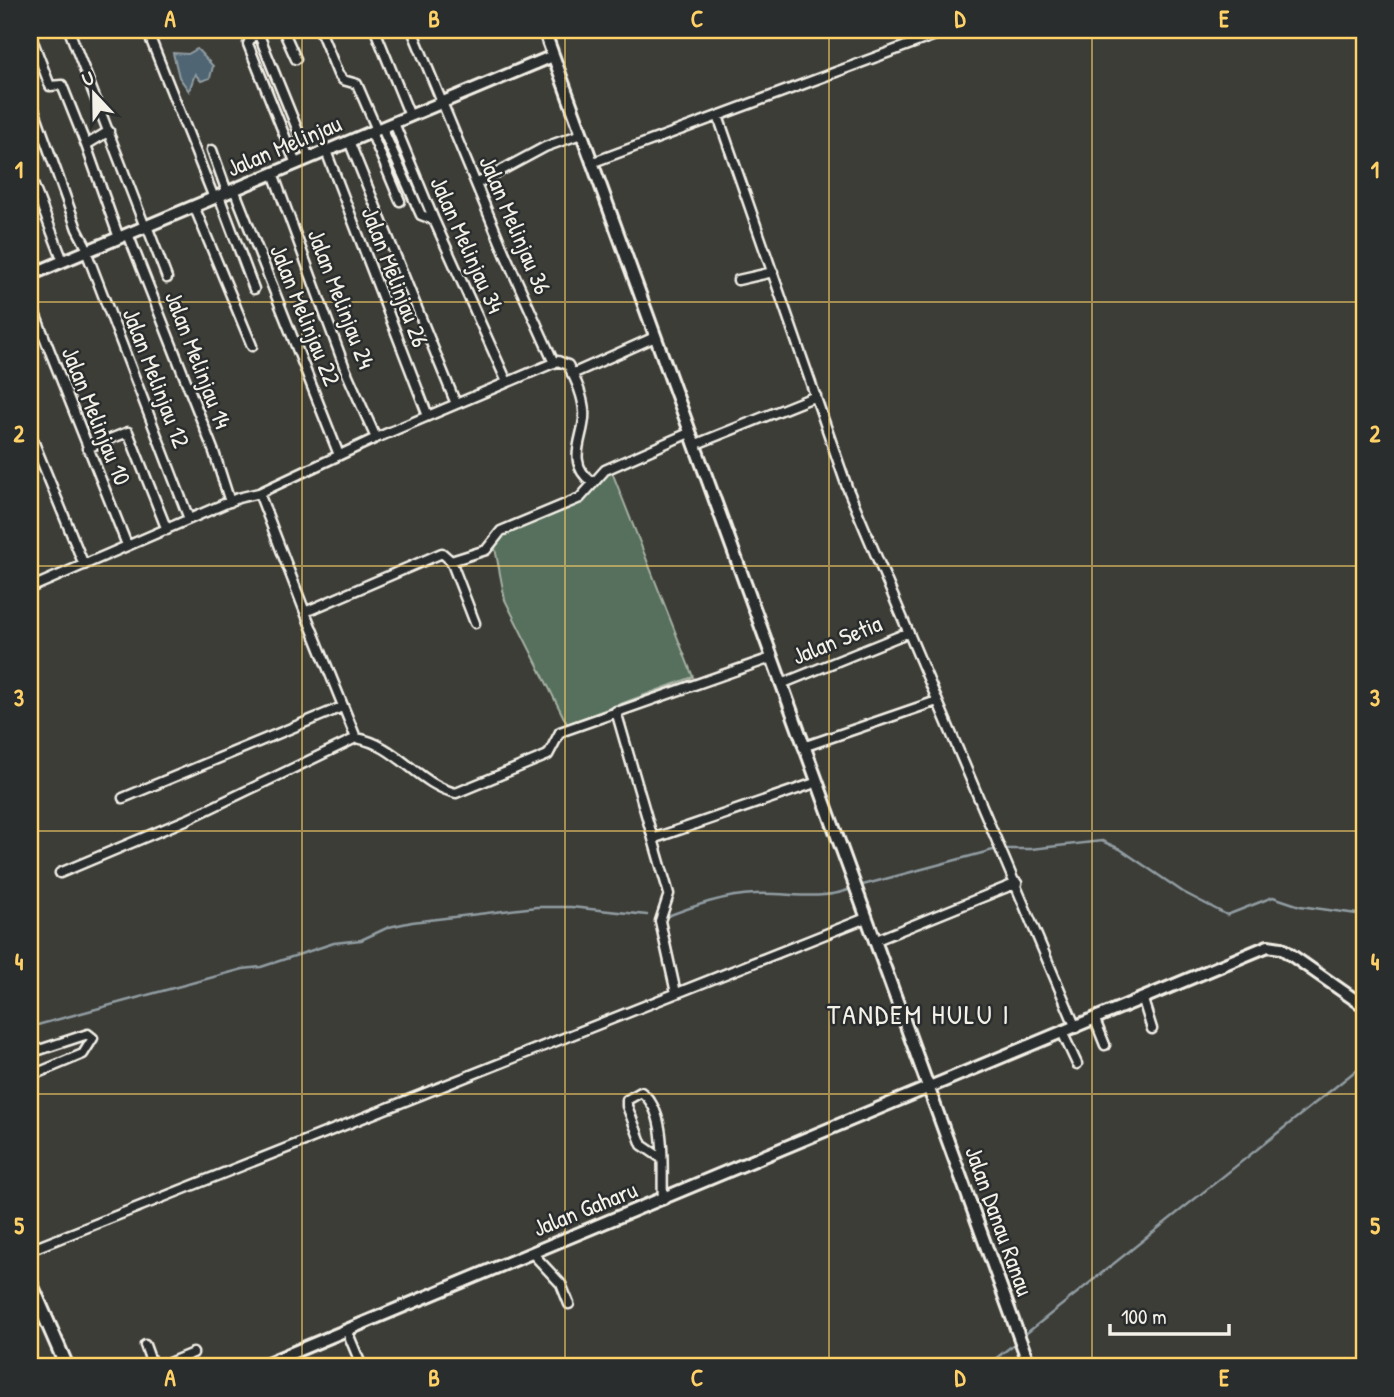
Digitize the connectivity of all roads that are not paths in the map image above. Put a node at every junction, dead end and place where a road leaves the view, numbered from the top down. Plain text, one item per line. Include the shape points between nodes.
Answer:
1 (69, 30) edge
2 (147, 30) edge
3 (283, 30) edge
4 (320, 30) edge
5 (375, 30) edge
6 (412, 30) edge
7 (544, 30) edge
8 (949, 30) edge
9 (258, 32) edge
10 (34, 44) dead end
11 (554, 56) junction
12 (296, 59) dead end
13 (30, 98) edge
14 (443, 103) junction
15 (410, 116) junction
16 (718, 116) junction
17 (394, 122) junction
18 (377, 130) junction
19 (109, 131) junction
20 (581, 134) junction
21 (349, 141) junction
22 (86, 145) junction
23 (212, 150) dead end
24 (326, 151) junction
25 (309, 158) junction
26 (591, 163) junction
27 (296, 164) junction
28 (273, 173) junction
29 (30, 176) edge
30 (476, 184) junction
31 (224, 194) junction
32 (400, 201) dead end
33 (194, 206) junction
34 (433, 220) junction
35 (146, 226) junction
36 (123, 236) junction
37 (30, 245) edge
38 (87, 251) junction
39 (63, 261) junction
40 (773, 272) junction
41 (34, 273) edge
42 (167, 278) dead end
43 (738, 280) dead end
44 (254, 289) dead end
45 (30, 301) edge
46 (655, 337) junction
47 (252, 346) dead end
48 (554, 363) junction
49 (572, 374) junction
50 (507, 382) junction
51 (816, 396) junction
52 (456, 404) junction
53 (428, 416) junction
54 (30, 433) edge
55 (689, 433) junction
56 (376, 438) junction
57 (694, 445) junction
58 (87, 448) junction
59 (340, 455) junction
60 (592, 482) junction
61 (259, 493) junction
62 (230, 502) junction
63 (189, 519) junction
64 (167, 530) junction
65 (127, 545) junction
66 (450, 561) junction
67 (83, 565) junction
68 (30, 587) edge
69 (305, 612) junction
70 (475, 623) dead end
71 (907, 633) junction
72 (771, 658) junction
73 (780, 684) junction
74 (937, 701) junction
75 (342, 707) junction
76 (616, 711) junction
77 (356, 738) junction
78 (803, 747) junction
79 (815, 783) junction
80 (123, 799) dead end
81 (655, 838) junction
82 (60, 873) dead end
83 (1017, 883) junction
84 (866, 918) junction
85 (874, 941) junction
86 (676, 993) junction
87 (1143, 1000) junction
88 (1364, 1006) edge
89 (1095, 1020) junction
90 (1076, 1028) junction
91 (1152, 1029) dead end
92 (1063, 1034) junction
93 (1105, 1045) dead end
94 (30, 1053) edge
95 (1077, 1064) dead end
96 (30, 1076) edge
97 (929, 1089) junction
98 (661, 1158) junction
99 (663, 1200) junction
100 (30, 1250) edge
101 (533, 1254) junction
102 (30, 1282) edge
103 (569, 1304) dead end
104 (347, 1331) junction
105 (145, 1345) dead end
106 (193, 1353) dead end
107 (67, 1367) edge
108 (153, 1367) edge
109 (159, 1367) edge
110 (258, 1367) edge
111 (362, 1367) edge
112 (1030, 1367) edge

1 - 19 street
2 - 31 street
3 - 12 street
4 - 18 street via 338,74 357,84
5 - 15 street
6 - 14 street, Jalan Melinjau 36
7 - 11 street, Jalan Danau Ranau
8 - 16 street
9 - 25 street
9 - 27 street via 248,44
10 - 22 street, Jalan Melinjau 14 via 50,86 62,85
11 - 14 street, Jalan Melinjau
11 - 20 street, Jalan Danau Ranau
13 - 38 street, Jalan Melinjau 12
14 - 15 street, Jalan Melinjau
14 - 30 street, Jalan Melinjau 36
15 - 17 street, Jalan Melinjau
16 - 26 street
16 - 40 street
17 - 18 street, Jalan Melinjau
17 - 34 street, Jalan Melinjau 34
18 - 21 street, Jalan Melinjau
18 - 32 street
18 - 34 street via 421,215
19 - 22 street
19 - 35 street
20 - 26 street, Jalan Danau Ranau
20 - 30 street via 545,147
21 - 24 street, Jalan Melinjau
21 - 52 street
22 - 36 street, Jalan Melinjau 14
23 - 31 street
24 - 25 street, Jalan Melinjau
24 - 53 street, Jalan Melinjau 26
25 - 27 street, Jalan Melinjau
26 - 46 street, Jalan Danau Ranau
27 - 28 street, Jalan Melinjau
28 - 31 street, Jalan Melinjau
28 - 56 street, Jalan Melinjau 24 via 346,371
29 - 39 street
30 - 48 street, Jalan Melinjau 36
31 - 33 street, Jalan Melinjau
31 - 44 street
31 - 59 street, Jalan Melinjau 22
33 - 35 street, Jalan Melinjau
33 - 47 street
34 - 50 street, Jalan Melinjau 34
35 - 36 street, Jalan Melinjau
35 - 42 street
36 - 38 street, Jalan Melinjau
36 - 62 street, Jalan Melinjau 14 via 214,452
37 - 41 street
38 - 39 street, Jalan Melinjau
38 - 63 street, Jalan Melinjau 12
39 - 41 street, Jalan Melinjau
40 - 43 street
40 - 51 street
45 - 58 street, Jalan Melinjau 10
46 - 49 street
46 - 55 street, Jalan Danau Ranau
48 - 49 street via 566,362
48 - 50 street
49 - 60 street via 585,415 577,455 584,475
50 - 52 street
51 - 57 street
51 - 71 street via 847,487
52 - 53 street
53 - 56 street
54 - 67 street
55 - 57 street, Jalan Danau Ranau
55 - 60 street via 605,470
56 - 59 street
57 - 72 street, Jalan Danau Ranau
58 - 64 street via 128,432
58 - 65 street, Jalan Melinjau 10
59 - 61 street
60 - 66 street via 580,498 501,531 486,550
61 - 62 street
61 - 69 street
62 - 63 street
63 - 64 street
64 - 65 street
65 - 67 street
66 - 69 street via 438,554
66 - 70 street
67 - 68 street
69 - 75 street
71 - 73 street, Jalan Setia
71 - 74 street
72 - 73 street, Jalan Danau Ranau
72 - 76 street
73 - 78 street, Jalan Danau Ranau
74 - 78 street
74 - 83 street
75 - 77 street
75 - 80 street
76 - 77 street via 560,732 553,748 539,759 456,793 379,746
76 - 81 street
77 - 82 street via 188,819
78 - 79 street, Jalan Danau Ranau
79 - 81 street
79 - 84 street, Jalan Danau Ranau
81 - 86 street via 669,894 660,921
83 - 85 street
83 - 90 street
84 - 85 street, Jalan Danau Ranau
84 - 86 street
85 - 97 street, Jalan Danau Ranau
86 - 100 street
87 - 88 street, Jalan Gaharu via 1273,945
87 - 89 street, Jalan Gaharu
87 - 91 street
89 - 90 street, Jalan Gaharu
89 - 93 street
90 - 92 street, Jalan Gaharu
92 - 95 street
92 - 97 street, Jalan Gaharu
94 - 96 street via 93,1036 83,1054
97 - 99 street, Jalan Gaharu
97 - 112 street, Jalan Danau Ranau
98 - 98 street via 662,1131 642,1092 627,1100 627,1106 642,1145
98 - 99 street
99 - 101 street, Jalan Gaharu
101 - 103 street via 561,1284
101 - 104 street, Jalan Gaharu
102 - 107 main road
104 - 110 street, Jalan Gaharu
104 - 111 street
105 - 108 street
106 - 109 street

